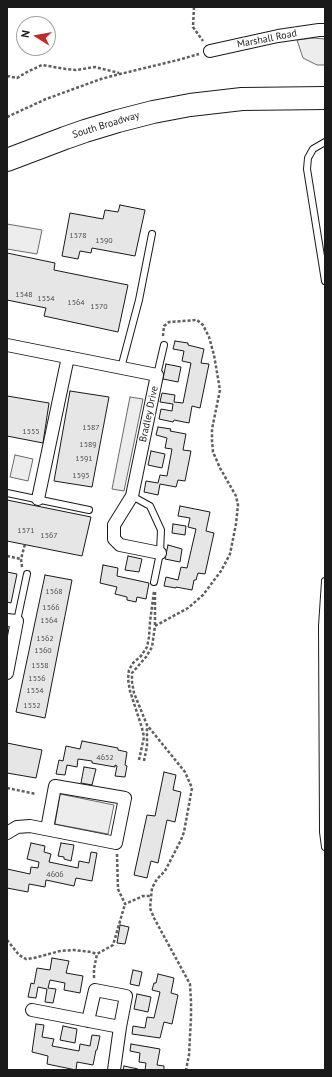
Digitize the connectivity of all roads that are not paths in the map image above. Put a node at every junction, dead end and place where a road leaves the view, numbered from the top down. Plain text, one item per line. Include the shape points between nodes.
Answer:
1 (325, 30) edge
2 (210, 51) road end
3 (325, 98) edge
4 (325, 142) edge
5 (7, 160) edge
6 (152, 234) dead end
7 (325, 281) edge
8 (7, 345) edge
9 (164, 345) road end
10 (68, 357) junction
11 (121, 368) junction
12 (157, 375) junction
13 (7, 492) edge
14 (132, 496) junction
15 (38, 499) junction
16 (89, 510) dead end
17 (160, 553) junction
18 (27, 574) dead end
19 (325, 581) edge
20 (154, 582) dead end
21 (12, 620) edge
22 (7, 673) edge
23 (47, 829) junction
24 (7, 833) edge
25 (325, 848) edge
26 (32, 1010) dead end
27 (88, 1021) junction
28 (120, 1027) junction
29 (114, 1070) edge

1 - 2 street, Marshall Road via 278,36
3 - 5 highway, South Broadway via 242,99 160,110 65,138
4 - 7 lane via 313,150 308,158 307,169
6 - 11 lane via 139,300
8 - 10 street, Bradley Drive
9 - 12 lane
10 - 11 street, Bradley Drive
10 - 15 street
11 - 12 street, Bradley Drive
12 - 14 street, Bradley Drive
13 - 15 lane
14 - 17 lane via 150,506 161,530
14 - 17 street, Bradley Drive via 114,525 114,539 120,545
15 - 16 lane
17 - 20 lane
18 - 21 lane
19 - 25 lane via 322,626
21 - 22 street
23 - 23 street via 55,786 125,798 116,843
23 - 24 street via 17,827
26 - 27 street
27 - 28 street
27 - 28 street via 94,990 126,996
28 - 29 street

